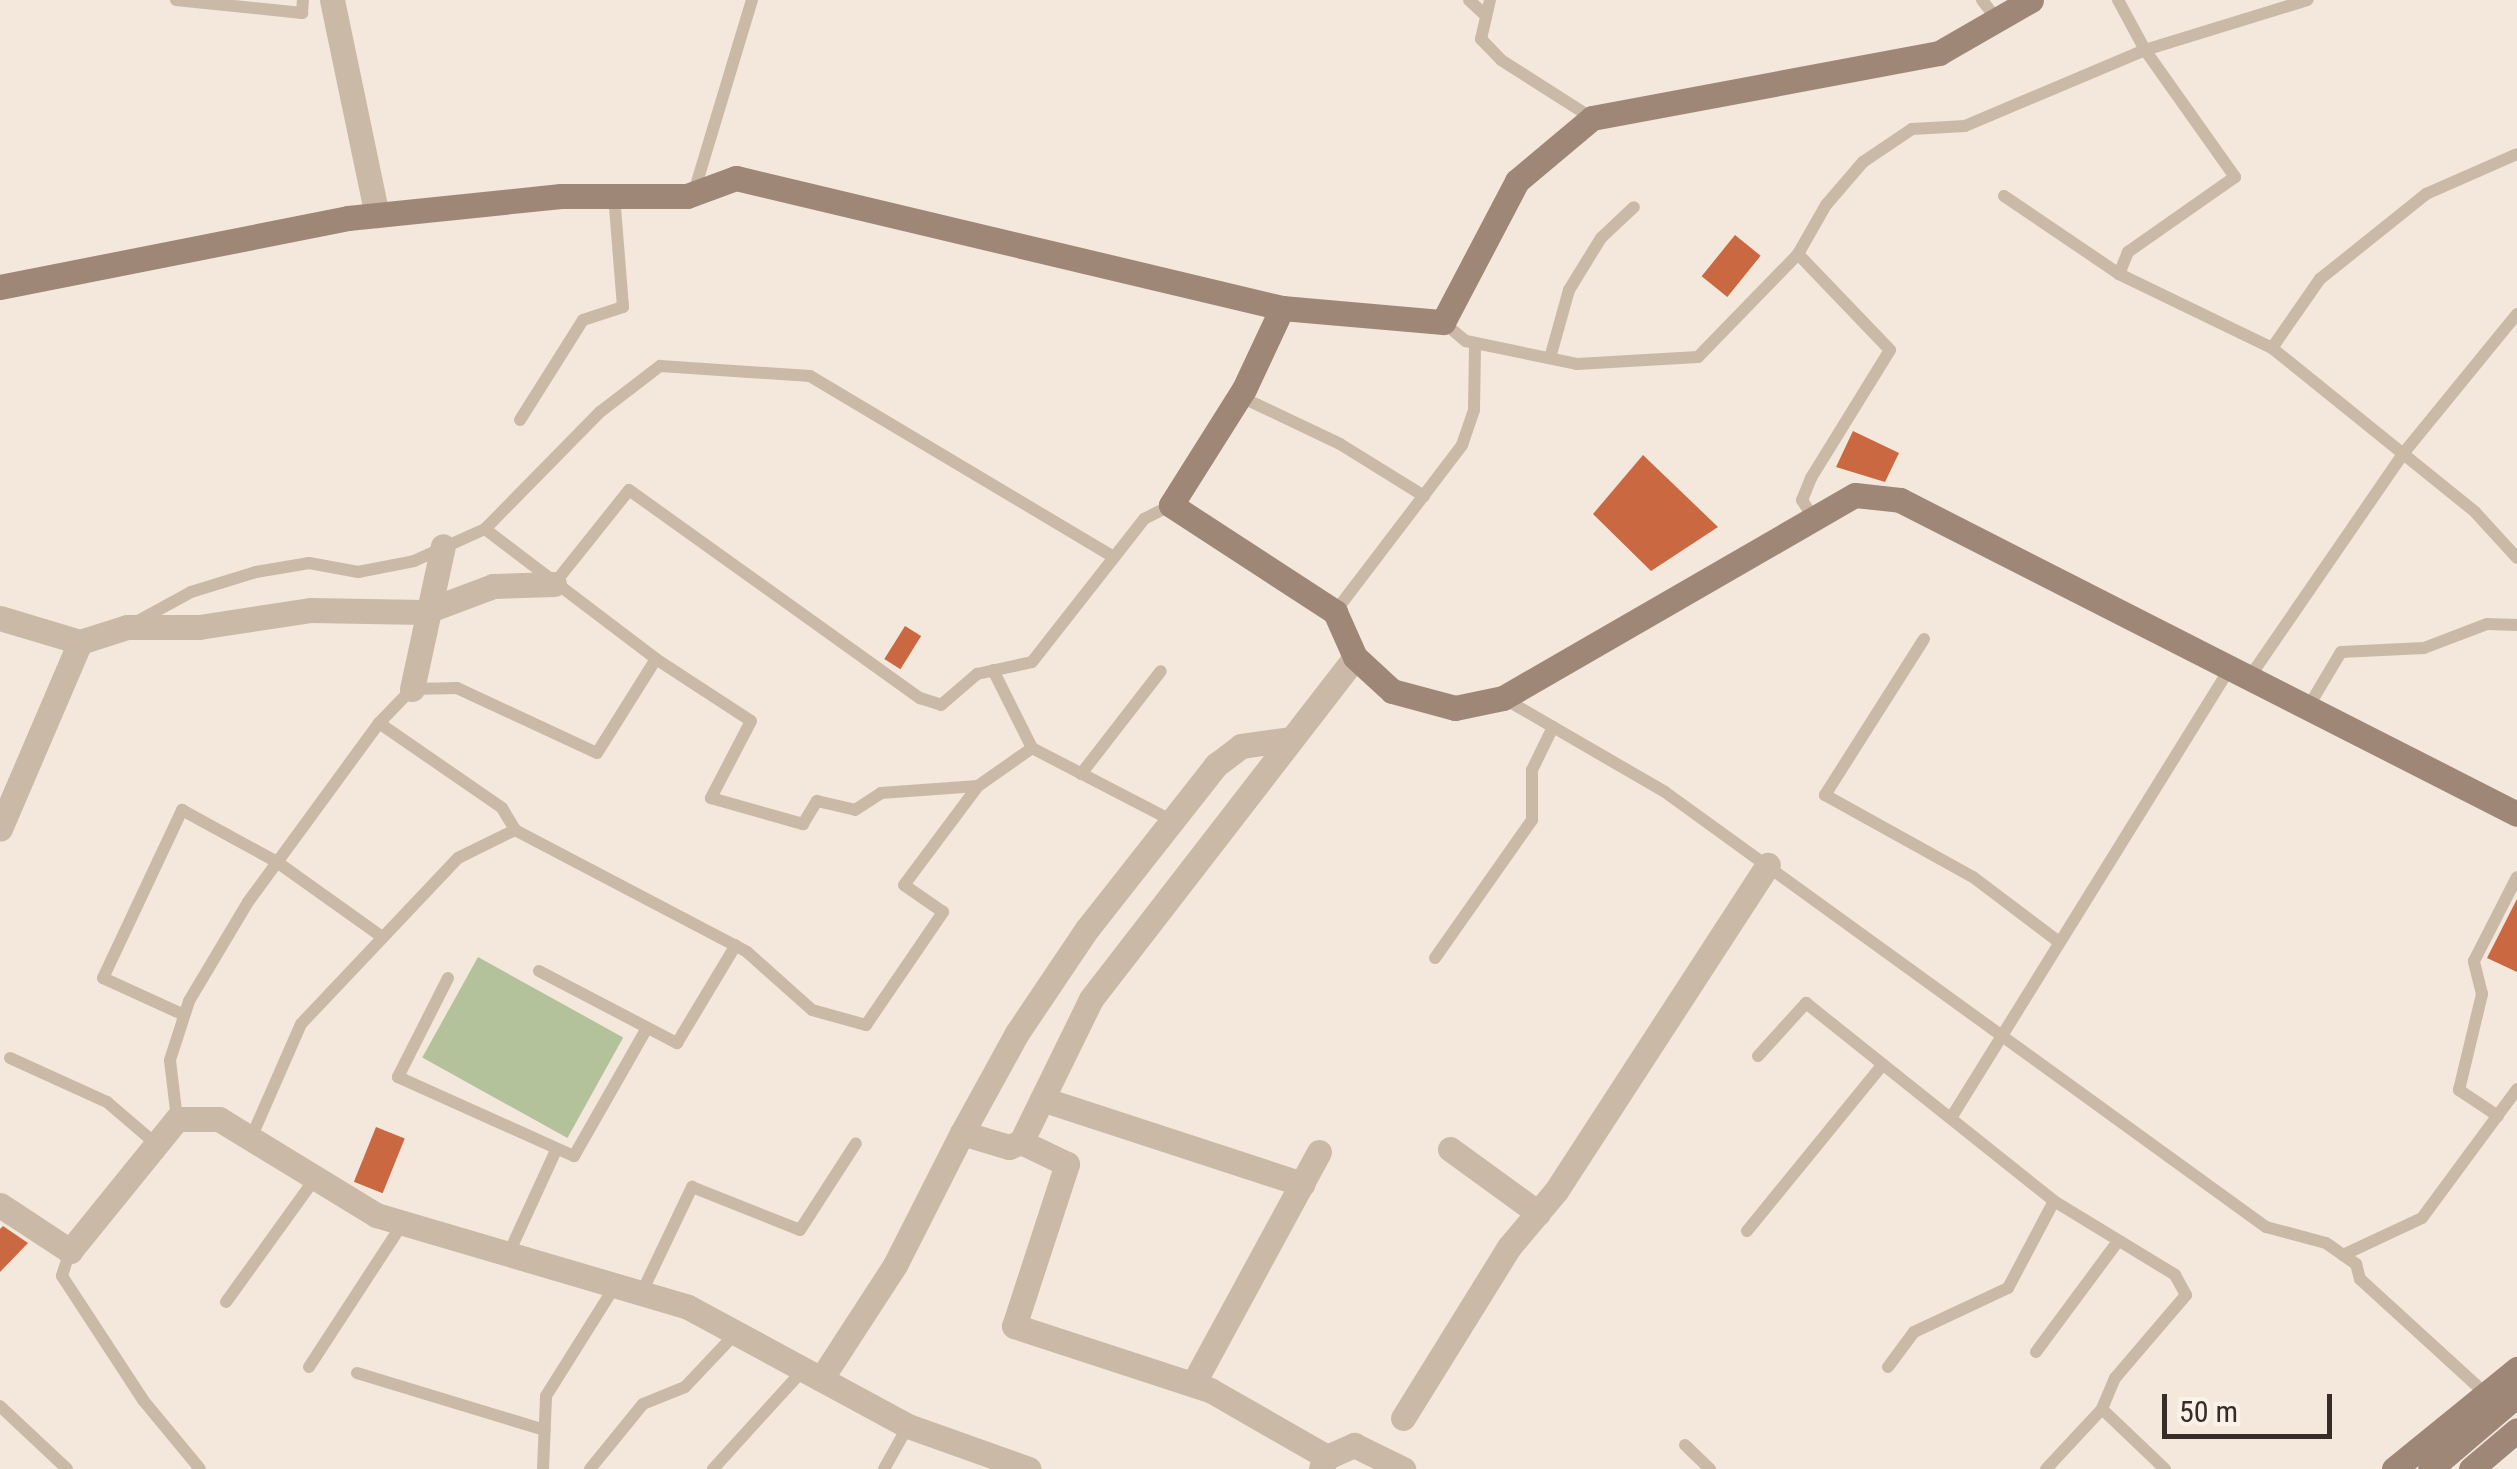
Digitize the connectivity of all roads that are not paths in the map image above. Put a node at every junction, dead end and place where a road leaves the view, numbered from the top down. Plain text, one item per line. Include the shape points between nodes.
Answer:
1 (176, 0) edge
2 (303, 0) edge
3 (332, 0) edge
4 (752, 0) edge
5 (1469, 0) edge
6 (2031, 0) edge
7 (2118, 0) edge
8 (2308, 0) edge
9 (1487, 7) edge
10 (1990, 10) edge
11 (2145, 50) junction
12 (1592, 118) junction
13 (2517, 154) edge
14 (693, 194) junction
15 (614, 196) junction
16 (2004, 196) dead end
17 (1634, 207) dead end
18 (377, 215) junction
19 (1798, 254) junction
20 (2120, 274) junction
21 (0, 286) edge
22 (1282, 308) junction
23 (2517, 314) edge
24 (1443, 322) junction
25 (1476, 343) junction
26 (2272, 348) junction
27 (1550, 358) junction
28 (1239, 396) junction
29 (520, 420) dead end
30 (2402, 456) junction
31 (1424, 496) junction
32 (1171, 505) junction
33 (1814, 519) junction
34 (484, 529) junction
35 (442, 546) junction
36 (1114, 558) junction
37 (2517, 558) edge
38 (554, 584) junction
39 (424, 612) junction
40 (1335, 612) junction
41 (0, 618) edge
42 (2517, 625) edge
43 (127, 627) junction
44 (1924, 639) dead end
45 (80, 642) junction
46 (1355, 657) junction
47 (656, 659) junction
48 (992, 670) junction
49 (1162, 671) dead end
50 (2239, 673) junction
51 (412, 689) junction
52 (1503, 698) junction
53 (2307, 709) junction
54 (379, 723) junction
55 (1553, 727) junction
56 (1291, 740) junction
57 (1032, 748) junction
58 (1081, 774) junction
59 (978, 786) junction
60 (2517, 814) edge
61 (1160, 827) junction
62 (0, 830) edge
63 (515, 830) junction
64 (277, 862) junction
65 (1195, 865) junction
66 (1768, 865) junction
67 (2517, 877) edge
68 (382, 937) junction
69 (2059, 942) junction
70 (736, 945) junction
71 (1434, 958) dead end
72 (539, 971) dead end
73 (448, 978) dead end
74 (184, 1016) junction
75 (646, 1030) junction
76 (2002, 1032) junction
77 (1758, 1056) dead end
78 (10, 1058) dead end
79 (1883, 1064) junction
80 (2517, 1088) edge
81 (1042, 1099) junction
82 (2498, 1116) junction
83 (1951, 1118) junction
84 (177, 1119) junction
85 (962, 1133) junction
86 (251, 1138) junction
87 (856, 1142) dead end
88 (1021, 1142) junction
89 (156, 1144) junction
90 (1450, 1148) dead end
91 (556, 1150) junction
92 (1319, 1152) dead end
93 (316, 1177) junction
94 (1302, 1184) junction
95 (2054, 1201) junction
96 (0, 1205) edge
97 (1538, 1212) junction
98 (403, 1223) junction
99 (1748, 1231) dead end
100 (2118, 1241) junction
101 (70, 1251) junction
102 (508, 1255) junction
103 (2344, 1255) junction
104 (615, 1286) junction
105 (641, 1294) junction
106 (226, 1302) dead end
107 (736, 1333) junction
108 (2036, 1352) dead end
109 (309, 1367) dead end
110 (1888, 1367) dead end
111 (2517, 1369) edge
112 (358, 1373) dead end
113 (812, 1374) junction
114 (1194, 1384) junction
115 (2517, 1395) edge
116 (2487, 1396) junction
117 (0, 1406) edge
118 (2102, 1409) junction
119 (1403, 1418) dead end
120 (908, 1426) junction
121 (544, 1430) junction
122 (2517, 1430) edge
123 (1685, 1445) dead end
124 (1324, 1463) edge
125 (67, 1469) edge
126 (200, 1469) edge
127 (542, 1469) edge
128 (590, 1469) edge
129 (714, 1469) edge
130 (884, 1469) edge
131 (1028, 1469) edge
132 (1403, 1469) edge
133 (1710, 1469) edge
134 (2046, 1469) edge
135 (2165, 1469) edge
136 (2394, 1469) edge
137 (2430, 1469) edge
138 (2471, 1469) edge

1 - 2 lane via 302,13
3 - 18 street
4 - 14 lane
5 - 9 lane
6 - 10 street
7 - 11 lane
8 - 11 lane
9 - 12 lane via 1481,39
10 - 12 street via 1940,53
11 - 19 lane via 1965,126 1912,129 1862,162 1826,204
11 - 20 lane via 2234,177 2128,252
12 - 24 street via 1516,181
13 - 26 lane via 2426,194 2320,280
14 - 15 street
14 - 22 street via 736,178
15 - 18 street
15 - 29 lane via 623,306 583,320
16 - 20 lane
17 - 27 lane via 1601,238 1570,290
18 - 21 street
19 - 27 lane via 1698,357 1577,364
19 - 33 lane via 1890,350 1811,478 1802,500
20 - 26 lane
22 - 24 street
22 - 28 street
23 - 30 lane
24 - 25 lane
25 - 27 lane
25 - 31 lane via 1474,410 1462,444
26 - 30 lane
28 - 31 lane via 1340,444
28 - 32 street
30 - 37 lane via 2475,512
30 - 50 lane
31 - 40 lane
32 - 36 lane via 1144,519
32 - 40 street
33 - 50 street via 1855,495 1900,500
33 - 52 street
34 - 35 lane
34 - 36 lane via 600,412 660,366 698,366 810,376
34 - 38 lane
35 - 39 street
35 - 43 lane via 414,561 358,572 309,563 256,572 191,592
36 - 48 lane via 1032,662
38 - 39 street via 494,586
38 - 47 lane
38 - 48 lane via 629,490 920,698 940,705 977,674
39 - 43 street via 310,610 199,627
39 - 51 street
40 - 46 street
41 - 45 street
42 - 53 lane via 2487,624 2424,648 2341,652
43 - 45 street
44 - 69 lane via 1825,795 1973,877
45 - 62 street
46 - 52 street via 1392,691 1454,708
46 - 56 street
47 - 51 lane via 598,754 457,688
47 - 59 lane via 751,720 711,798 803,824 818,801 854,810 881,793
48 - 57 lane
49 - 58 lane
50 - 53 street
50 - 69 lane
51 - 54 lane
52 - 55 lane
53 - 60 street
54 - 63 lane via 502,808
54 - 64 lane
55 - 66 lane via 1664,792
55 - 71 lane via 1532,770 1532,820
56 - 61 street via 1241,746
56 - 65 street
57 - 58 lane
57 - 59 lane
58 - 61 lane
59 - 70 lane via 904,885 943,912 866,1025 812,1010
61 - 65 street
61 - 85 street via 1027,1018
63 - 68 lane via 458,858
63 - 70 lane
64 - 68 lane
64 - 74 lane
64 - 74 lane via 182,810 103,978
65 - 81 street via 1091,1000
66 - 76 lane
66 - 97 street via 1727,937
67 - 82 lane via 2474,961 2482,994 2459,1090
68 - 86 lane via 301,1024
69 - 76 lane
70 - 75 lane via 678,1043
72 - 75 lane
73 - 91 lane via 398,1077
74 - 84 lane via 170,1060
75 - 91 lane via 574,1156
76 - 83 lane
76 - 103 lane via 2266,1226
77 - 79 lane via 1806,1003
78 - 89 lane via 108,1102
79 - 83 lane
79 - 99 lane
80 - 82 lane
81 - 88 street
81 - 94 street
82 - 103 lane via 2422,1218
83 - 95 lane
84 - 86 street via 219,1119
84 - 89 street
85 - 88 street via 1009,1147
85 - 113 street via 895,1265
86 - 93 street
87 - 105 lane via 800,1230 692,1186
88 - 114 street via 1067,1164 1014,1326
89 - 101 street
90 - 97 street
91 - 102 lane
92 - 94 street
93 - 98 street via 376,1215
93 - 106 lane
94 - 114 street
95 - 100 lane
95 - 110 lane via 2008,1288 1914,1332
96 - 101 street
97 - 119 street via 1508,1247
98 - 102 street
98 - 109 lane
100 - 108 lane
100 - 118 lane via 2174,1276 2186,1295 2115,1378
101 - 126 lane via 62,1276 143,1400
102 - 104 street
103 - 116 lane
104 - 105 street
104 - 121 lane via 546,1396
105 - 107 street via 688,1307
107 - 113 street
107 - 128 lane via 685,1387 643,1404
111 - 116 street
112 - 121 lane
113 - 120 street
113 - 129 lane
114 - 124 street
115 - 137 street
116 - 136 street
117 - 125 lane
118 - 134 lane
118 - 135 lane
120 - 130 lane
120 - 131 street
121 - 127 lane
122 - 138 street
123 - 133 lane
124 - 132 street via 1362,1445

